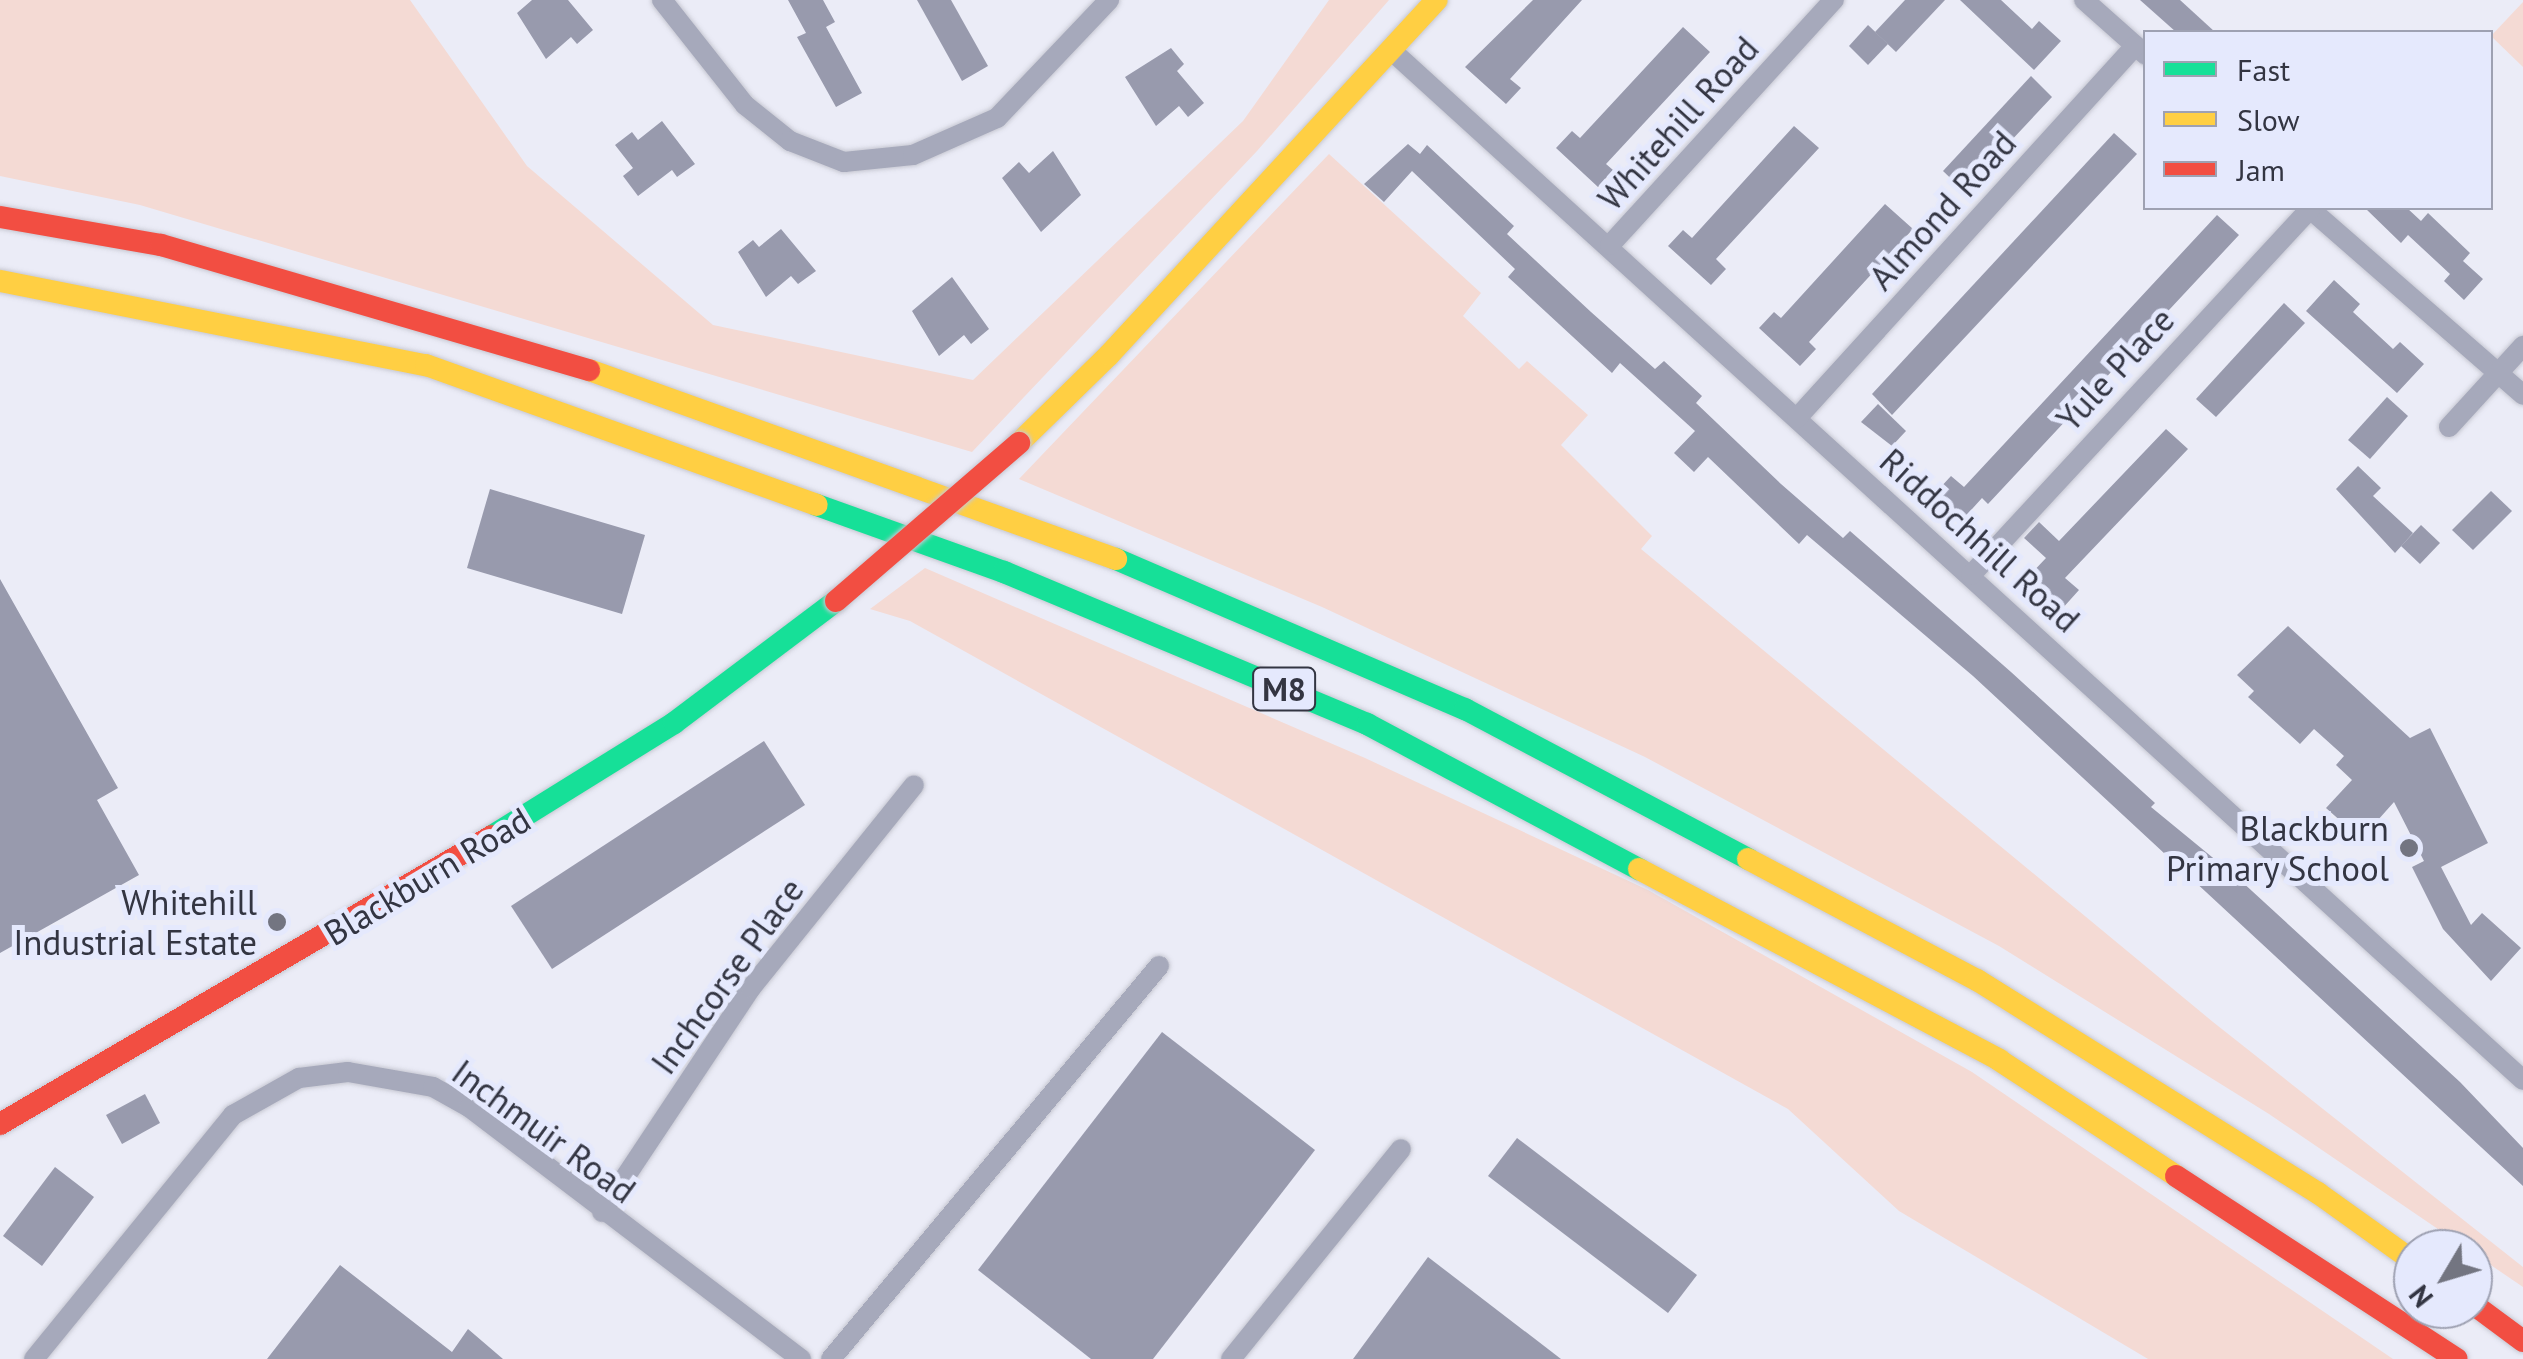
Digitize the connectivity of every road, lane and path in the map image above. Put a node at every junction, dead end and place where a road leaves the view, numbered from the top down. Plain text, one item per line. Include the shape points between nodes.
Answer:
1 (662, 0) edge
2 (1109, 0) edge
3 (1437, 0) edge
4 (1834, 0) edge
5 (2084, 0) edge
6 (1392, 50) junction
7 (2140, 51) edge
8 (2307, 210) edge
9 (2311, 210) edge
10 (0, 217) edge
11 (1610, 246) junction
12 (0, 281) edge
13 (2523, 346) edge
14 (2498, 372) junction
15 (2523, 395) edge
16 (1797, 418) junction
17 (2449, 427) dead end
18 (1970, 575) junction
19 (914, 785) dead end
20 (1159, 966) dead end
21 (2523, 1080) edge
22 (0, 1124) edge
23 (1401, 1150) dead end
24 (602, 1212) junction
25 (2393, 1247) edge
26 (2493, 1318) edge
27 (2523, 1340) edge
28 (34, 1359) edge
29 (801, 1359) edge
30 (831, 1359) edge
31 (1231, 1359) edge
32 (2457, 1359) edge

1 - 2 street via 745,105 790,141 844,162 914,155 997,118
3 - 6 main road, Blackburn Road
4 - 11 street, Whitehill Road
5 - 7 street
6 - 11 street, Riddochhill Road
6 - 22 main road, Blackburn Road, bridge via 1019,443 836,601 674,723 571,790
7 - 16 street, Almond Road
8 - 18 street, Yule Place
9 - 14 street
10 - 25 main road, M8 via 161,245 614,378 1050,531 1465,709 1977,980
11 - 16 street, Riddochhill Road
12 - 32 main road, M8 via 426,365 1004,572 1367,724 1999,1060
13 - 14 street
14 - 15 street
14 - 17 street
16 - 18 street, Riddochhill Road
18 - 21 street, Riddochhill Road
19 - 24 street, Inchcorse Place via 752,988
20 - 30 street
23 - 31 street
24 - 28 street, Inchmuir Road via 433,1087 348,1072 299,1078 233,1115
24 - 29 street, Inchmuir Road
26 - 27 main road

